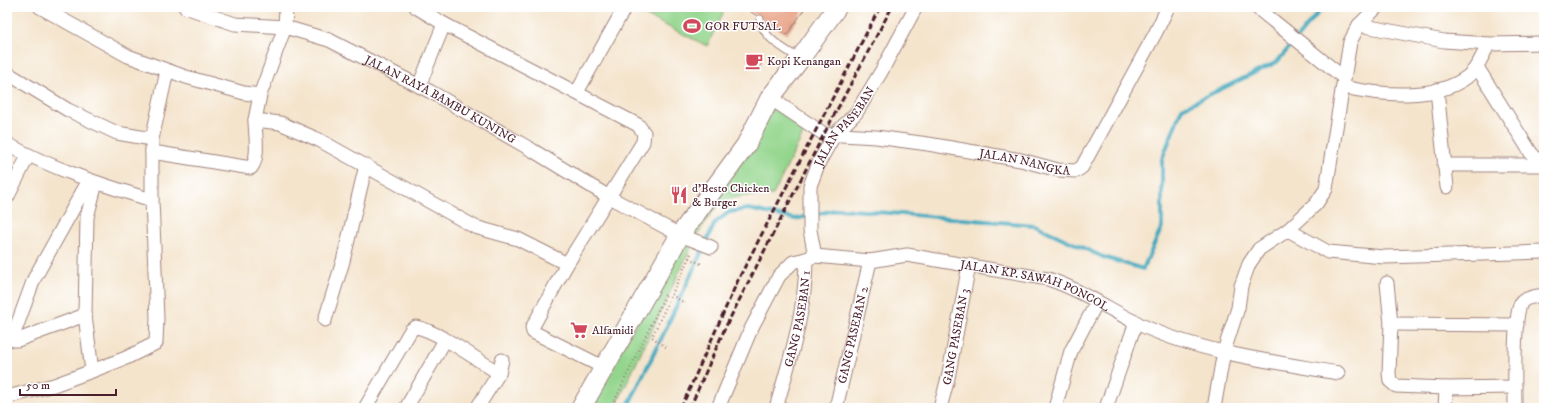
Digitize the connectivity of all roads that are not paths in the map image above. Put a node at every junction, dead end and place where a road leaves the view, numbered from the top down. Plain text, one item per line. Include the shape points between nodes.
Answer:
1 (40, 7) edge
2 (185, 7) edge
3 (286, 7) edge
4 (416, 7) edge
5 (625, 7) edge
6 (916, 7) edge
7 (1168, 7) edge
8 (1256, 7) edge
9 (1377, 7) edge
10 (833, 8) edge
11 (760, 19) dead end
12 (444, 24) junction
13 (1359, 25) junction
14 (285, 26) junction
15 (1544, 43) edge
16 (1489, 44) junction
17 (800, 59) junction
18 (1477, 67) junction
19 (167, 71) junction
20 (7, 73) edge
21 (1343, 82) junction
22 (419, 86) junction
23 (1437, 90) junction
24 (577, 92) junction
25 (260, 95) junction
26 (770, 98) junction
27 (260, 121) junction
28 (835, 134) junction
29 (7, 144) edge
30 (152, 146) junction
31 (28, 156) junction
32 (366, 165) junction
33 (1444, 165) junction
34 (1544, 165) edge
35 (93, 182) junction
36 (1447, 187) dead end
37 (608, 197) junction
38 (7, 198) edge
39 (152, 200) junction
40 (1288, 230) junction
41 (692, 239) junction
42 (711, 247) dead end
43 (1544, 252) edge
44 (811, 258) junction
45 (837, 259) joint
46 (870, 261) junction
47 (567, 264) junction
48 (969, 266) junction
49 (1388, 284) dead end
50 (1544, 295) edge
51 (1097, 302) junction
52 (85, 315) junction
53 (324, 320) dead end
54 (1136, 322) junction
55 (1391, 324) junction
56 (1517, 325) junction
57 (445, 340) junction
58 (1224, 351) junction
59 (502, 360) dead end
60 (605, 368) junction
61 (92, 371) junction
62 (499, 373) junction
63 (1338, 373) dead end
64 (1515, 387) junction
65 (1446, 388) junction
66 (7, 397) edge
67 (943, 407) edge
68 (365, 408) edge
69 (406, 408) edge
70 (477, 408) edge
71 (581, 408) edge
72 (718, 408) edge
73 (776, 408) edge
74 (836, 408) edge
75 (1055, 408) edge
76 (1106, 408) edge
77 (1214, 408) edge
78 (1445, 408) edge
79 (1515, 408) edge

1 - 19 street via 128,56
2 - 14 street, JALAN RAYA BAMBU KUNING via 235,24
3 - 14 street
4 - 12 street
5 - 24 street
6 - 28 street, JALAN PASEBAN via 856,113
7 - 28 street, JALAN NANGKA via 1086,160 1076,171 1058,170 1021,160 928,144
8 - 21 street
9 - 13 street
10 - 17 main road
11 - 17 lane via 761,28 769,37
12 - 22 street
12 - 24 street
13 - 16 street via 1444,41
13 - 21 street via 1350,42
14 - 22 street, JALAN RAYA BAMBU KUNING via 329,40
14 - 25 street
15 - 16 street
16 - 18 street
17 - 26 main road
18 - 23 street via 1468,77
18 - 34 street via 1531,153
19 - 25 street via 244,93
19 - 30 street
20 - 30 street via 68,110
21 - 23 street via 1370,93 1404,94
21 - 40 street via 1326,189 1316,204
22 - 37 street, JALAN RAYA BAMBU KUNING via 532,150
23 - 33 street
24 - 37 street via 638,125 644,133 643,142
25 - 27 street
26 - 28 street via 824,134
26 - 41 main road
27 - 30 street via 255,163 251,168
27 - 32 street via 280,123
28 - 44 street, JALAN PASEBAN via 819,162 810,186
29 - 31 street
30 - 39 street
31 - 35 street
31 - 38 street
32 - 47 street via 475,227 518,239
32 - 53 street via 343,261
33 - 34 street
33 - 36 street
35 - 39 street
35 - 52 street via 86,217
35 - 52 street via 34,279 12,338 18,340
37 - 41 street, JALAN RAYA BAMBU KUNING
37 - 47 street
39 - 61 street via 156,343
40 - 43 street via 1328,252 1384,257
40 - 58 street via 1259,249 1250,264 1241,286 1238,308
41 - 42 street, JALAN RAYA BAMBU KUNING
41 - 60 main road
44 - 45 street, GANG PASEBAN 1
44 - 72 street via 793,262 779,276 751,329
44 - 73 street, GANG PASEBAN 1 via 795,343
45 - 46 street, JALAN KP. SAWAH PONCOL
46 - 48 street, JALAN KP. SAWAH PONCOL via 907,255
46 - 74 street, GANG PASEBAN 2
47 - 60 street via 532,328 533,332
48 - 51 street, JALAN KP. SAWAH PONCOL via 1048,279 1071,286
48 - 67 street, GANG PASEBAN 3
49 - 55 street
50 - 56 street via 1522,301
51 - 54 street, JALAN KP. SAWAH PONCOL
51 - 75 street via 1071,351
52 - 61 street
54 - 58 street, JALAN KP. SAWAH PONCOL via 1188,342
54 - 76 street
55 - 56 street
55 - 65 street via 1390,380 1396,386
56 - 64 street
57 - 62 street
57 - 68 street via 416,327 411,330
57 - 69 street
58 - 63 street, JALAN KP. SAWAH PONCOL
58 - 77 street
59 - 62 street
60 - 71 main road
61 - 66 street via 54,385
62 - 70 street
64 - 65 street
64 - 79 street
65 - 78 street

